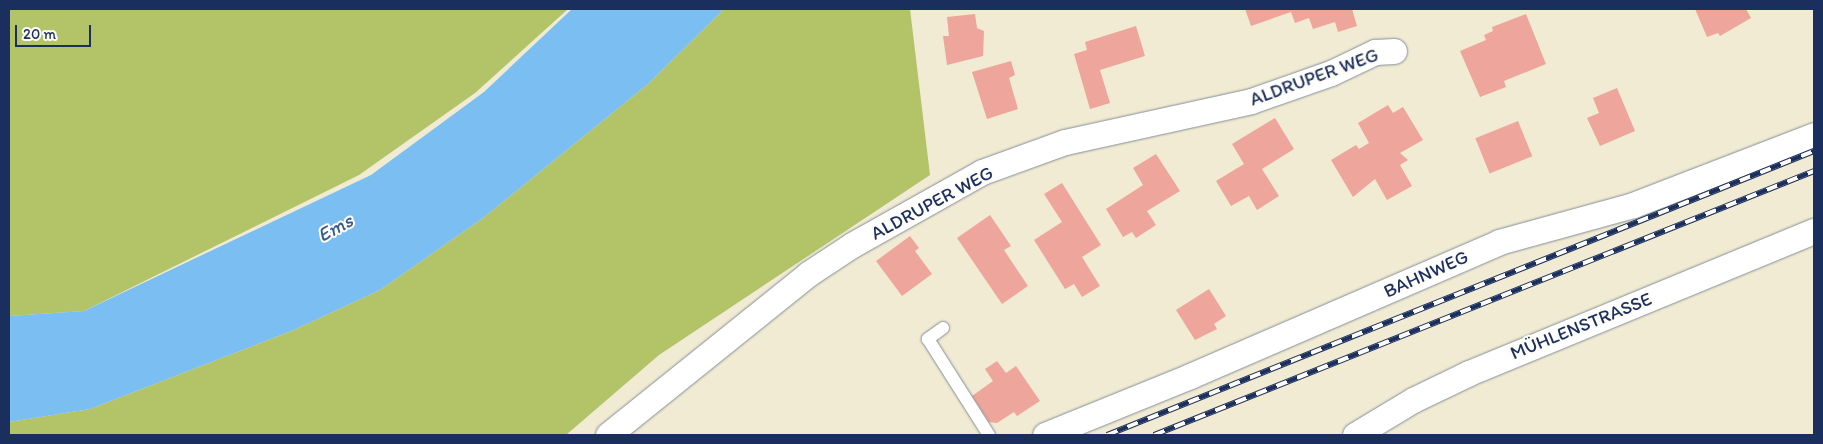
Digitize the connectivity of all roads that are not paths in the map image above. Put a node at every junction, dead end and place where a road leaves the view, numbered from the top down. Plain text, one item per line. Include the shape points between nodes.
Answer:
1 (1394, 50) dead end
2 (1814, 135) edge
3 (1812, 238) edge
4 (943, 328) dead end
5 (608, 435) edge
6 (990, 435) edge
7 (1045, 435) edge
8 (1356, 435) edge

1 - 5 street, ALDRUPER WEG via 1375,52 1331,73 1251,100 1065,142 982,172 852,245 808,274
2 - 7 street, BAHNWEG via 1632,205 1499,242
3 - 8 street, MÜHLENSTRASSE via 1469,373 1413,400
4 - 6 lane via 928,339

